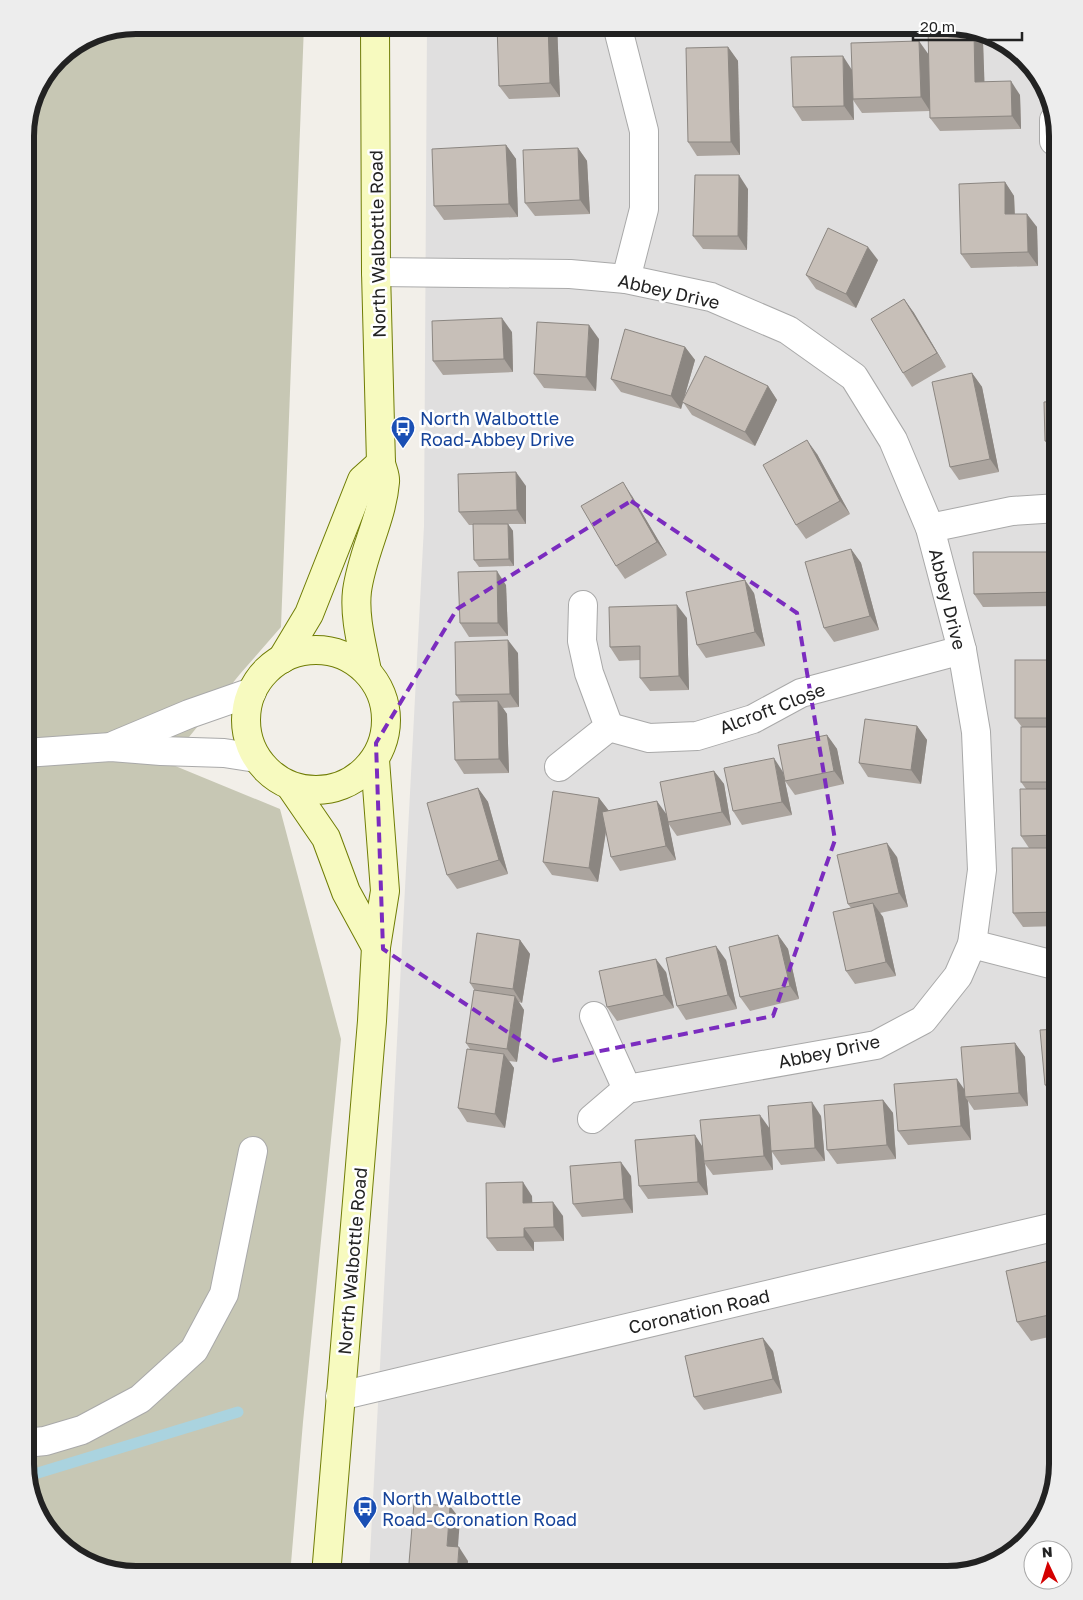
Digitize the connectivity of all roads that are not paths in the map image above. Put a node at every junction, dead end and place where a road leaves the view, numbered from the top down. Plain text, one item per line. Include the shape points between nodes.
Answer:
1 (375, 34) edge
2 (619, 34) edge
3 (376, 272) junction
4 (626, 279) junction
5 (380, 463) junction
6 (1049, 509) edge
7 (930, 528) junction
8 (583, 605) dead end
9 (962, 650) junction
10 (282, 659) junction
11 (367, 671) junction
12 (252, 692) junction
13 (609, 727) junction
14 (111, 747) junction
15 (34, 752) edge
16 (256, 758) junction
17 (375, 760) junction
18 (559, 767) dead end
19 (291, 787) junction
20 (972, 944) junction
21 (376, 947) junction
22 (1049, 964) edge
23 (594, 1016) dead end
24 (627, 1089) junction
25 (592, 1119) dead end
26 (253, 1151) dead end
27 (1049, 1228) edge
28 (340, 1396) junction
29 (34, 1442) edge
30 (327, 1566) edge

1 - 3 street, North Walbottle Road
2 - 4 street via 644,131 644,209
3 - 4 street, Abbey Drive via 570,274
3 - 5 street, North Walbottle Road
4 - 7 street, Abbey Drive via 711,297 728,304 788,330 854,377 893,440
5 - 10 street, North Walbottle Road via 362,480 309,614
5 - 11 street, North Walbottle Road via 386,480 357,591 358,622
6 - 7 street via 1012,511
7 - 9 street, Abbey Drive
8 - 13 street via 582,641 589,673
9 - 13 street, Alcroft Close via 801,693 753,719 697,736 649,738
9 - 20 street, Abbey Drive via 976,732 982,870
10 - 11 street, North Walbottle Road via 303,651 326,650 348,657
10 - 12 street, North Walbottle Road via 264,673
11 - 17 street, North Walbottle Road via 381,691 387,714 385,738
12 - 14 street
12 - 16 street, North Walbottle Road via 246,714 247,737
13 - 18 street
14 - 15 street
14 - 16 street via 224,753
16 - 19 street, North Walbottle Road via 271,775
17 - 19 street, North Walbottle Road via 358,778 337,788 313,791
17 - 21 street, North Walbottle Road via 384,891
19 - 21 street, North Walbottle Road via 326,838 346,892
20 - 22 street
20 - 24 street, Abbey Drive via 958,976 923,1020 876,1045
21 - 28 street, North Walbottle Road
23 - 24 street
24 - 25 street
26 - 29 street via 224,1294 194,1350 140,1399 82,1430
27 - 28 street, Coronation Road
28 - 30 street, North Walbottle Road

